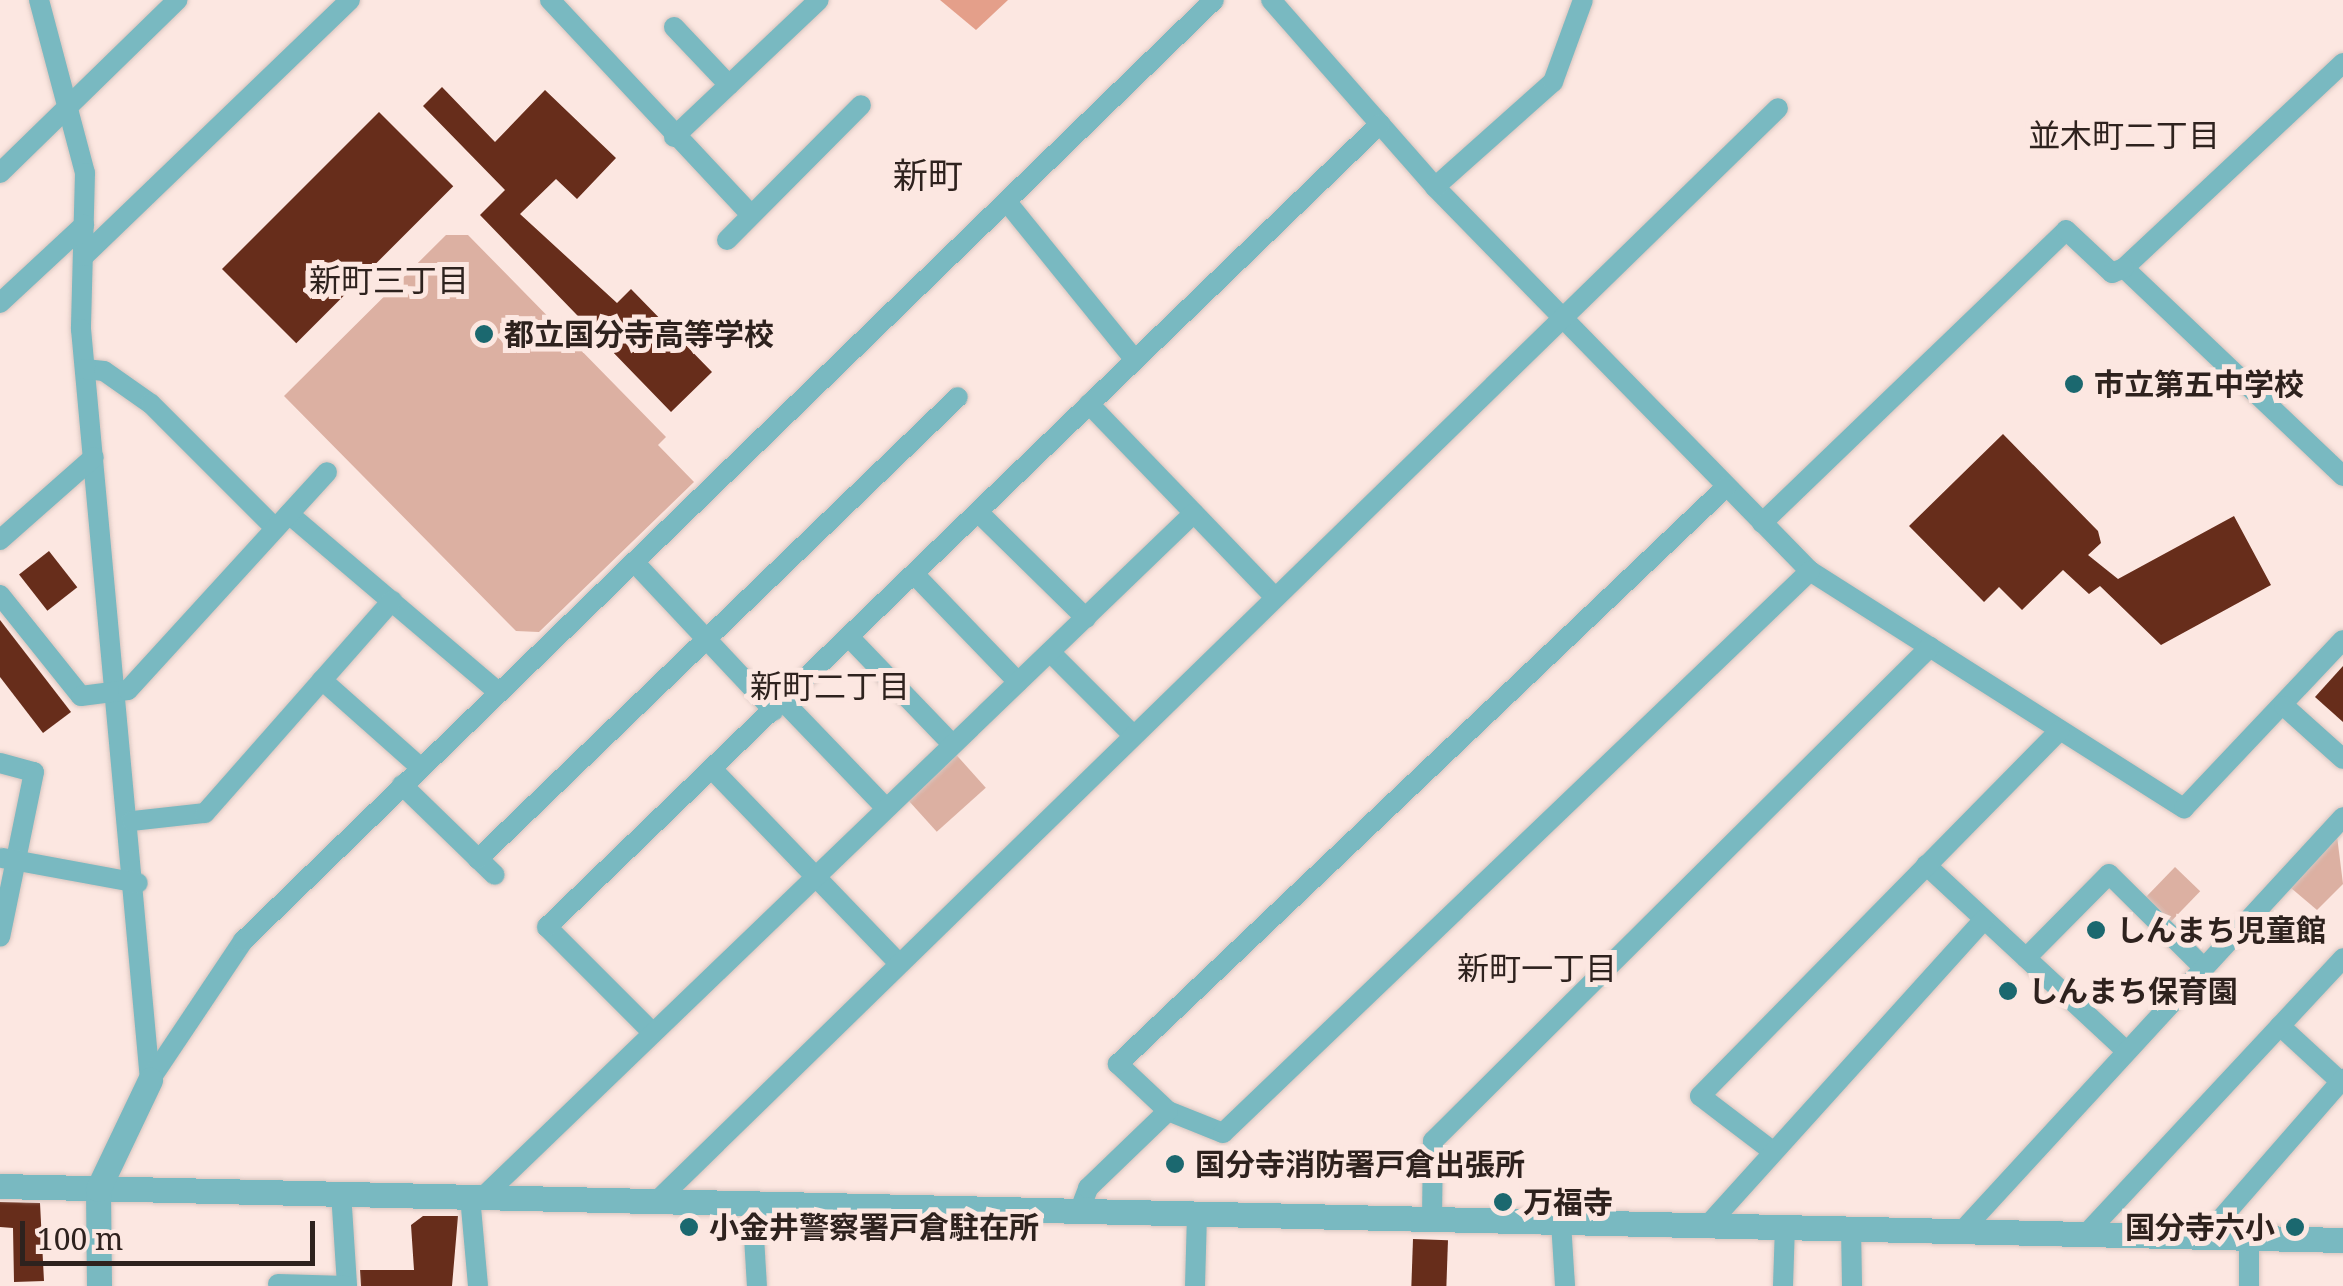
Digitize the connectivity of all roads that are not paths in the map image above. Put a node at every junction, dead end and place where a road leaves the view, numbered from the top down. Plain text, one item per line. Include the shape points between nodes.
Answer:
1 (39, 0) edge
2 (177, 0) edge
3 (350, 0) edge
4 (550, 0) edge
5 (819, 0) edge
6 (1214, 0) edge
7 (1271, 0) edge
8 (1583, 0) edge
9 (674, 27) dead end
10 (2343, 63) edge
11 (729, 85) junction
12 (861, 104) dead end
13 (68, 106) junction
14 (1778, 108) dead end
15 (1380, 124) junction
16 (674, 137) junction
17 (0, 173) edge
18 (1435, 188) junction
19 (1007, 202) junction
20 (751, 215) junction
21 (84, 225) junction
22 (726, 240) dead end
23 (84, 256) junction
24 (2124, 268) junction
25 (0, 303) edge
26 (1558, 314) junction
27 (1134, 359) junction
28 (85, 369) junction
29 (958, 396) dead end
30 (1089, 404) junction
31 (94, 457) junction
32 (327, 472) dead end
33 (2343, 476) edge
34 (1726, 487) junction
35 (979, 512) junction
36 (1194, 513) junction
37 (282, 520) junction
38 (1762, 523) junction
39 (0, 540) edge
40 (634, 562) junction
41 (1810, 570) junction
42 (916, 576) junction
43 (0, 595) edge
44 (1274, 596) junction
45 (392, 601) junction
46 (1086, 618) junction
47 (705, 637) junction
48 (850, 638) junction
49 (2343, 640) edge
50 (1930, 647) junction
51 (1050, 652) junction
52 (322, 680) junction
53 (1018, 682) junction
54 (498, 692) junction
55 (113, 694) junction
56 (779, 706) junction
57 (2284, 706) junction
58 (2060, 730) junction
59 (1130, 732) junction
60 (951, 743) junction
61 (2343, 759) edge
62 (0, 763) edge
63 (420, 768) junction
64 (712, 770) junction
65 (402, 785) junction
66 (885, 807) junction
67 (2343, 817) edge
68 (132, 822) junction
69 (6, 859) edge
70 (478, 859) junction
71 (1926, 865) junction
72 (495, 875) dead end
73 (814, 875) junction
74 (138, 883) junction
75 (1984, 920) junction
76 (0, 937) edge
77 (2026, 958) junction
78 (2343, 958) edge
79 (899, 963) junction
80 (2202, 966) junction
81 (2280, 1026) junction
82 (652, 1032) junction
83 (2124, 1049) junction
84 (150, 1080) junction
85 (2342, 1080) edge
86 (1168, 1110) junction
87 (1771, 1150) junction
88 (0, 1186) edge
89 (98, 1190) junction
90 (341, 1192) junction
91 (477, 1196) junction
92 (658, 1200) junction
93 (752, 1203) junction
94 (1079, 1212) junction
95 (1198, 1215) junction
96 (1432, 1220) junction
97 (1561, 1222) junction
98 (1708, 1225) junction
99 (1786, 1226) junction
100 (1851, 1227) junction
101 (1963, 1230) junction
102 (2086, 1234) junction
103 (2205, 1237) junction
104 (2249, 1238) junction
105 (2342, 1240) edge
106 (278, 1284) edge
107 (99, 1286) edge
108 (347, 1286) edge
109 (478, 1286) edge
110 (757, 1286) edge
111 (1195, 1286) edge
112 (1565, 1286) edge
113 (1783, 1286) edge
114 (1852, 1286) edge
115 (2249, 1286) edge

1 - 13 street
2 - 13 street
3 - 23 street
4 - 16 street
5 - 11 street
6 - 19 street
7 - 15 street
8 - 18 street via 1552,82
9 - 11 street
10 - 24 street
11 - 16 street
12 - 20 street
13 - 17 street
13 - 21 street via 85,173
14 - 26 street
15 - 18 street
15 - 27 street
16 - 20 street
18 - 26 street
19 - 27 street
19 - 40 street
20 - 22 street
21 - 23 street
21 - 25 street
23 - 28 street
24 - 33 street
24 - 38 street via 2112,272 2066,230
26 - 34 street
26 - 44 street
27 - 30 street
28 - 31 street
28 - 37 street via 104,371 151,404
29 - 47 street
30 - 35 street
30 - 36 street
31 - 39 street
31 - 55 street
32 - 37 street
34 - 38 street
34 - 86 street via 1118,1064
35 - 42 street
35 - 46 street
36 - 44 street
36 - 46 street
37 - 45 street
37 - 55 street via 128,690
38 - 41 street
40 - 47 street
40 - 54 street
41 - 50 street
41 - 86 street via 1224,1133
42 - 48 street
42 - 53 street
43 - 55 street via 81,696
44 - 59 street
45 - 52 street
45 - 54 street
46 - 51 street
47 - 56 street
47 - 70 street
48 - 56 street
48 - 60 street
49 - 57 street
50 - 58 street
50 - 96 street via 1433,1141
51 - 53 street
51 - 59 street
52 - 63 street
52 - 68 street via 205,813
53 - 60 street
54 - 63 street
55 - 68 street
56 - 64 street
56 - 66 street
57 - 58 street via 2184,808
57 - 61 street
58 - 71 street
59 - 79 street
60 - 66 street
62 - 69 street via 34,772
63 - 65 street
64 - 73 street
64 - 82 street via 547,927
65 - 70 street
65 - 84 street via 242,941
66 - 73 street
67 - 80 street
68 - 74 street
69 - 74 street
69 - 76 street
70 - 72 street
71 - 75 street
71 - 87 street via 1700,1096
73 - 79 street
73 - 82 street
74 - 84 street
75 - 77 street
75 - 87 street
77 - 80 street via 2108,874
77 - 83 street
78 - 81 street
79 - 92 street
80 - 83 street
81 - 85 street
81 - 102 street
82 - 91 street
83 - 101 street
84 - 89 street
85 - 103 street
86 - 94 street via 1088,1188
87 - 98 street
88 - 89 street
89 - 90 street
89 - 107 street
90 - 91 street
90 - 108 street
91 - 92 street
91 - 109 street
92 - 93 street
93 - 94 street
93 - 110 street
94 - 95 street
95 - 96 street
95 - 111 street
96 - 97 street
97 - 98 street
97 - 112 street
98 - 99 street
99 - 100 street
99 - 113 street
100 - 101 street
100 - 114 street
101 - 102 street
102 - 103 street
103 - 104 street
104 - 105 street
104 - 115 street
106 - 108 street

